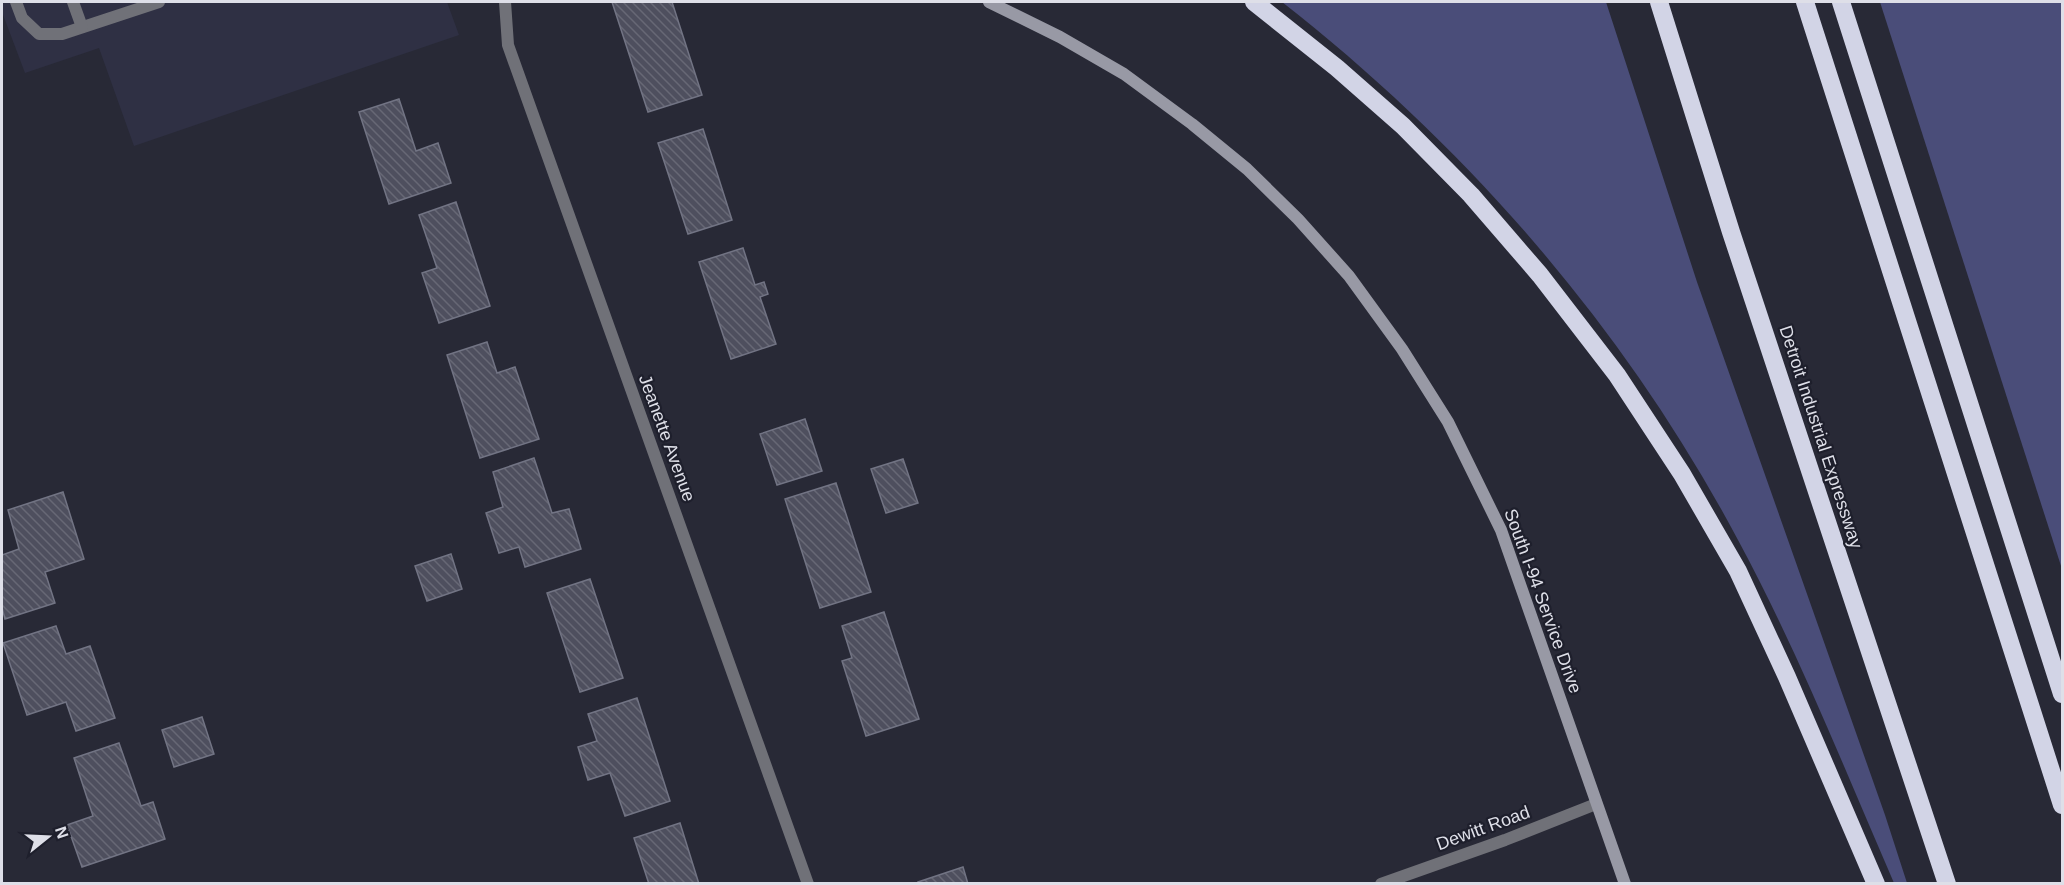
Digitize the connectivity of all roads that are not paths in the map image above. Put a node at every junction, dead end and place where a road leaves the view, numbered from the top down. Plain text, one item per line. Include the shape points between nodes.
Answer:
1 (16, 2) edge
2 (73, 2) edge
3 (159, 2) edge
4 (505, 2) edge
5 (989, 2) edge
6 (1254, 2) edge
7 (1659, 2) edge
8 (1805, 2) edge
9 (1841, 2) edge
10 (82, 27) junction
11 (2062, 694) edge
12 (1596, 804) junction
13 (2062, 805) edge
14 (808, 884) edge
15 (1381, 884) edge
16 (1625, 884) edge
17 (1876, 884) edge
18 (1947, 884) edge

1 - 10 street via 22,18 39,34 62,34
2 - 10 street
3 - 10 street
4 - 14 street, Jeanette Avenue via 508,45
5 - 12 street, South I-94 Service Drive via 1124,74 1192,124 1247,169 1349,276 1448,422 1501,530
6 - 17 highway via 1403,126 1471,195 1540,275 1617,375 1682,474 1738,571
7 - 18 highway, Detroit Industrial Expressway
8 - 13 highway
9 - 11 highway
12 - 15 street, Dewitt Road
12 - 16 street, South I-94 Service Drive

